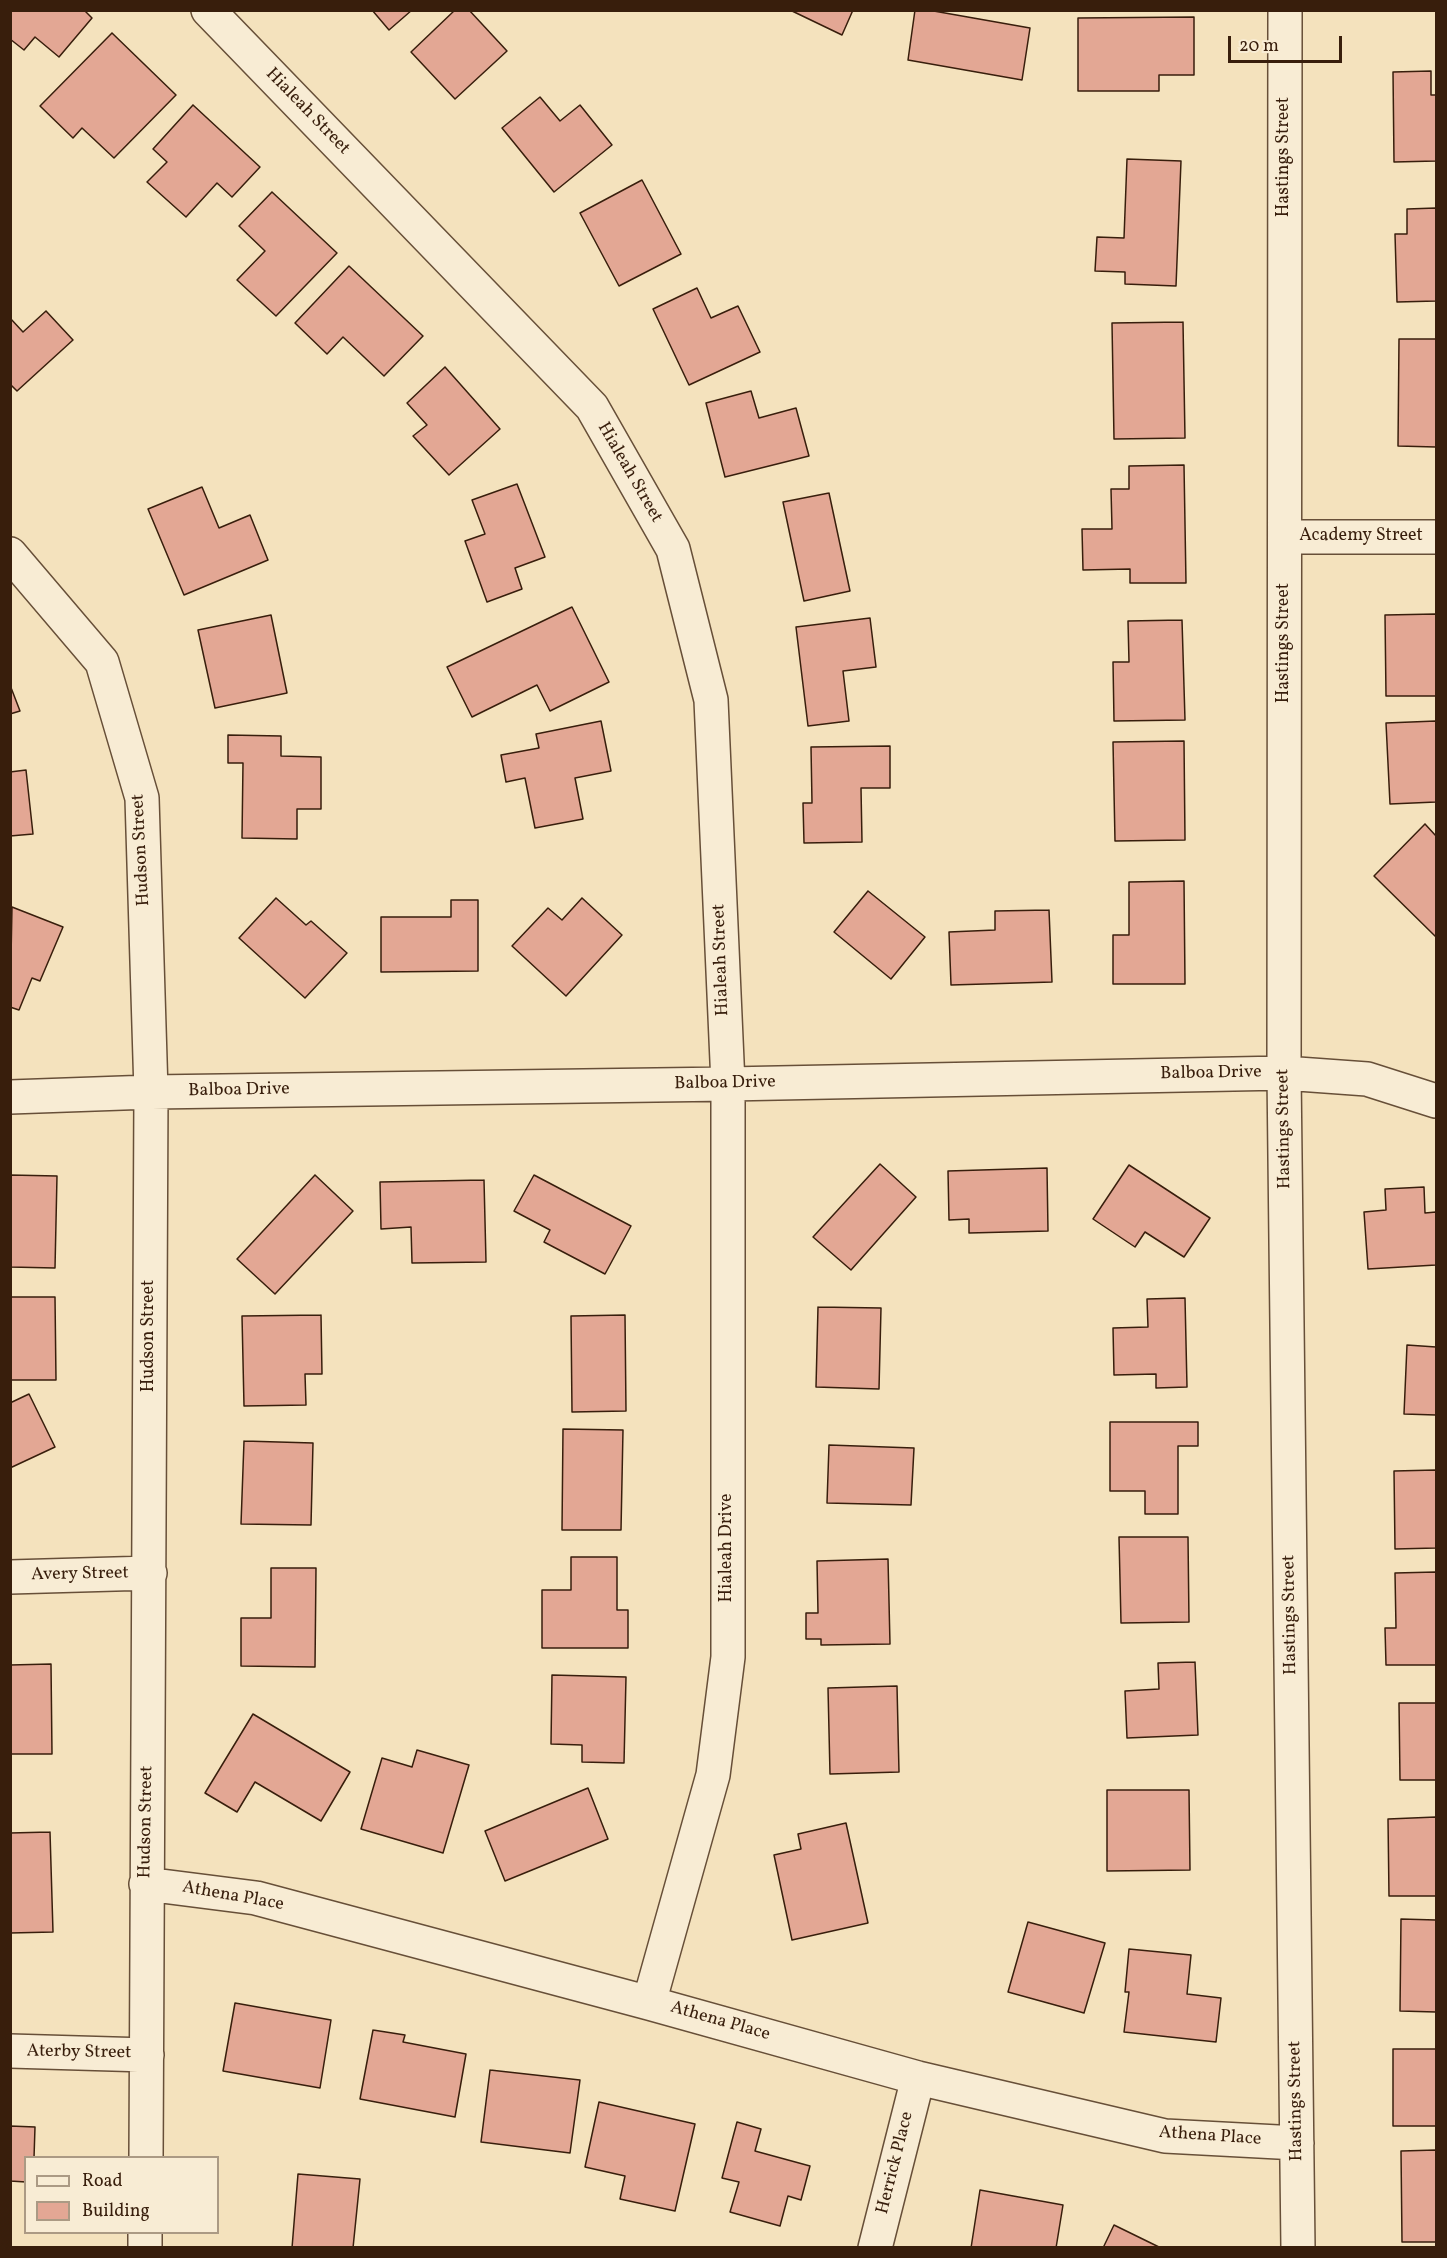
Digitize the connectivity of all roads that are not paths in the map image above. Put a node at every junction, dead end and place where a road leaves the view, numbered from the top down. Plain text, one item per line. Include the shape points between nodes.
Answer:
1 (208, 10) edge
2 (1285, 10) edge
3 (1285, 537) junction
4 (1437, 537) edge
5 (10, 554) edge
6 (1284, 1073) junction
7 (728, 1084) junction
8 (151, 1092) junction
9 (10, 1097) edge
10 (1437, 1101) edge
11 (150, 1573) junction
12 (10, 1577) edge
13 (146, 1884) junction
14 (649, 2002) junction
15 (10, 2052) edge
16 (147, 2055) junction
17 (918, 2078) junction
18 (1297, 2143) junction
19 (146, 2156) edge
20 (875, 2247) edge
21 (1298, 2247) edge

1 - 7 street, Hialeah Street via 592,407 673,549 711,700
2 - 3 street, Hastings Street
3 - 4 street, Academy Street
3 - 6 street, Hastings Street
5 - 8 street, Hudson Street via 102,662 142,798
6 - 7 street, Balboa Drive
6 - 10 street, Balboa Drive via 1367,1078
6 - 18 street, Hastings Street
7 - 8 street, Balboa Drive
7 - 14 street, Hialeah Drive via 728,1657 713,1775
8 - 9 street, Balboa Drive
8 - 11 street, Hudson Street
11 - 12 street, Avery Street
11 - 13 street, Hudson Street
13 - 14 street, Athena Place via 256,1898
13 - 16 street, Hudson Street
14 - 17 street, Athena Place
15 - 16 street, Aterby Street
16 - 19 street, Hudson Street
17 - 18 street, Athena Place via 1165,2136
17 - 20 street, Herrick Place
18 - 21 street, Hastings Street

